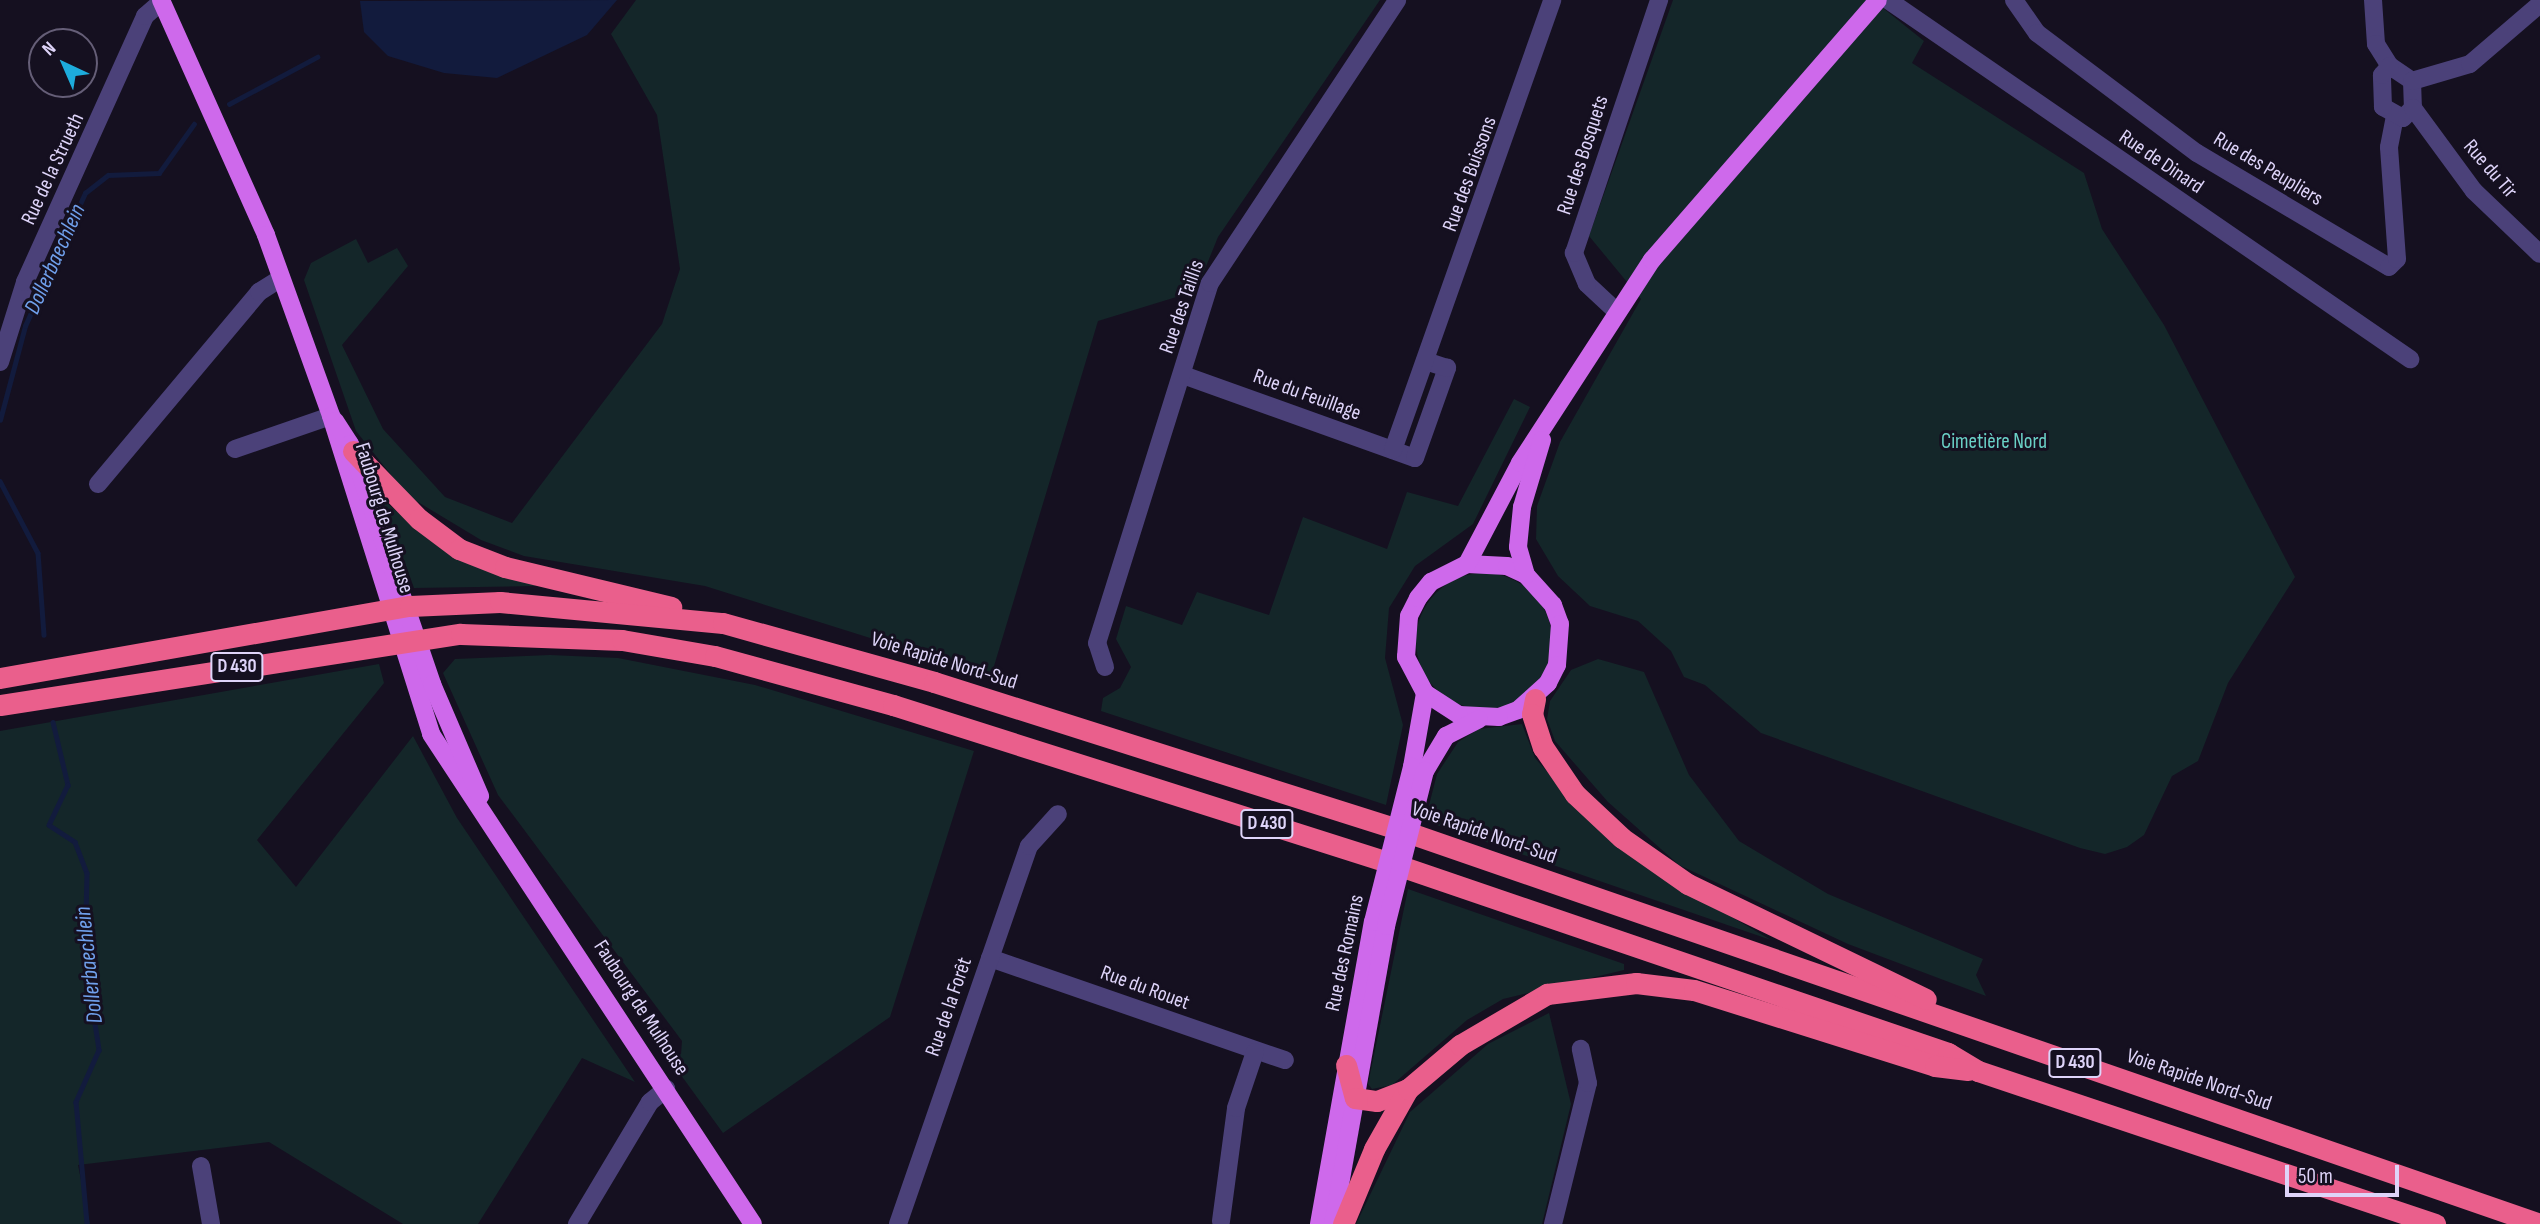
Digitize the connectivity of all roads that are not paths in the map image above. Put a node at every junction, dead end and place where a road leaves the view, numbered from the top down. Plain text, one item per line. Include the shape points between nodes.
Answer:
1 (1397, 0) edge
2 (1552, 0) edge
3 (1658, 0) edge
4 (1878, 0) edge
5 (1888, 0) edge
6 (2014, 0) edge
7 (2373, 0) edge
8 (161, 1) edge
9 (2540, 4) edge
10 (2390, 66) junction
11 (2412, 81) junction
12 (2413, 107) junction
13 (2396, 117) junction
14 (2540, 254) edge
15 (281, 278) junction
16 (1616, 311) junction
17 (2410, 359) dead end
18 (1425, 361) junction
19 (0, 362) edge
20 (1183, 375) junction
21 (331, 416) junction
22 (1544, 433) junction
23 (235, 450) dead end
24 (1393, 450) junction
25 (352, 451) junction
26 (98, 484) dead end
27 (1467, 564) junction
28 (1526, 575) junction
29 (410, 606) junction
30 (388, 609) junction
31 (723, 623) junction
32 (409, 641) junction
33 (1105, 667) dead end
34 (0, 678) edge
35 (1425, 693) junction
36 (1535, 699) junction
37 (0, 705) edge
38 (1479, 719) junction
39 (1419, 769) junction
40 (1058, 814) dead end
41 (1379, 924) junction
42 (990, 958) junction
43 (1990, 1033) junction
44 (1581, 1049) dead end
45 (1255, 1052) junction
46 (1285, 1060) dead end
47 (1346, 1065) junction
48 (1978, 1071) junction
49 (666, 1089) junction
50 (1408, 1089) junction
51 (1355, 1098) junction
52 (201, 1166) dead end
53 (1221, 1221) dead end
54 (211, 1224) edge
55 (577, 1224) edge
56 (753, 1224) edge
57 (898, 1224) edge
58 (1319, 1224) edge
59 (1333, 1224) edge
60 (1343, 1224) edge
61 (1553, 1224) edge
62 (2435, 1224) edge
63 (2540, 1224) edge

1 - 20 street, Rue des Taillis via 1226,255
2 - 18 street, Rue des Buissons
3 - 16 street, Rue des Bosquets via 1574,253 1587,284
4 - 16 main road via 1715,182
5 - 17 street, Rue de Dinard
6 - 13 street, Rue des Peupliers via 2037,33 2197,153 2389,267 2398,259 2389,147
7 - 10 street via 2376,44
8 - 15 main road, Faubourg de Mulhouse
8 - 19 street, Rue de la Strueth via 145,16 25,282
9 - 11 street via 2470,64
10 - 11 street
10 - 13 street via 2380,93
11 - 12 street
12 - 13 street
12 - 14 street, Rue du Tir via 2474,191
15 - 21 main road, Faubourg de Mulhouse
15 - 26 street via 259,292
16 - 22 main road
18 - 24 street, Rue des Buissons
18 - 24 street, Rue du Feuillage via 1447,368 1415,458
20 - 24 street, Rue du Feuillage
20 - 33 street, Rue des Taillis via 1097,643
21 - 23 street
21 - 25 main road, Faubourg de Mulhouse
21 - 30 main road, Faubourg de Mulhouse
22 - 27 main road via 1520,463
22 - 28 main road via 1522,507 1518,547
25 - 29 main road, Faubourg de Mulhouse
25 - 31 highway via 419,519 459,550 505,567 623,593
27 - 28 main road via 1497,564
27 - 35 main road via 1431,582 1409,616 1406,657
28 - 36 main road via 1553,605 1561,645 1553,674
29 - 30 highway, Voie Rapide Nord-Sud / D 430
29 - 31 highway, Voie Rapide Nord-Sud / D 430 via 500,602
29 - 32 main road, Faubourg de Mulhouse
30 - 32 main road, Faubourg de Mulhouse
30 - 34 highway, D 430
31 - 43 highway, Voie Rapide Nord-Sud / D 430 via 934,682 1385,825
32 - 37 highway, D 430
32 - 48 highway, D 430 via 540,634 622,640 814,682 1400,866 1948,1054
32 - 49 main road, Faubourg de Mulhouse via 431,734
35 - 38 main road via 1459,715
35 - 39 main road, Rue des Romains
36 - 38 main road via 1518,710
36 - 43 highway via 1532,714 1543,747 1575,794 1646,857 1795,939
38 - 39 main road, Rue des Romains via 1446,736
39 - 41 main road, Rue des Romains, bridge
40 - 42 street, Rue de la Forêt via 1029,846
41 - 47 main road, Rue des Romains
41 - 51 main road, Rue des Romains
42 - 45 street, Rue du Rouet
42 - 57 street, Rue de la Forêt
43 - 63 highway, Voie Rapide Nord-Sud / D 430
44 - 61 street via 1588,1083
45 - 46 street, Rue du Rouet
45 - 53 street via 1236,1108
47 - 51 highway
47 - 58 main road, Rue des Romains
48 - 50 highway via 1935,1066 1694,990 1596,984 1546,994 1502,1018
48 - 62 highway, D 430
49 - 55 street via 650,1102
49 - 56 main road, Faubourg de Mulhouse
50 - 51 highway via 1377,1101
50 - 60 highway via 1374,1149
51 - 59 main road, Rue des Romains
52 - 54 street

